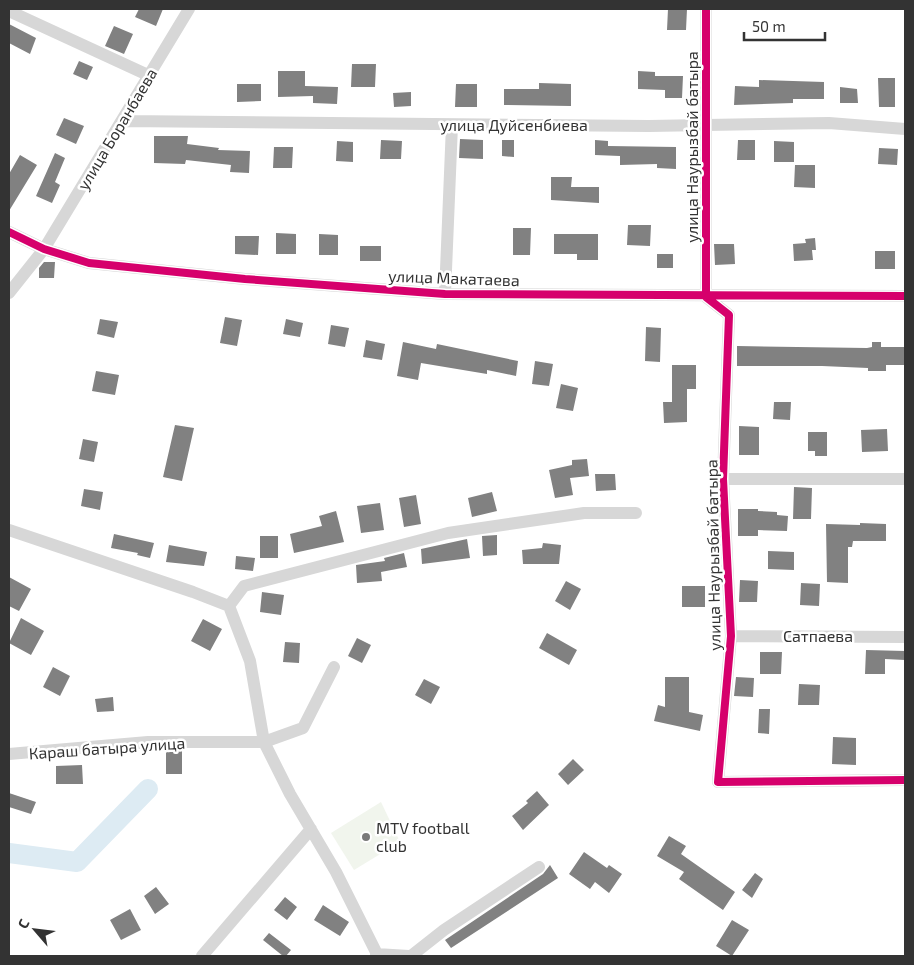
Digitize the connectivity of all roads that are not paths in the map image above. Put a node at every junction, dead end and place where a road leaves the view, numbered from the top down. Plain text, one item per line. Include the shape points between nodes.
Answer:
1 (190, 9) edge
2 (706, 9) edge
3 (9, 11) edge
4 (150, 76) junction
5 (123, 121) junction
6 (452, 125) junction
7 (705, 125) junction
8 (905, 129) edge
9 (9, 232) edge
10 (44, 248) junction
11 (9, 293) edge
12 (445, 294) junction
13 (905, 296) edge
14 (706, 297) junction
15 (723, 479) junction
16 (905, 479) edge
17 (636, 513) dead end
18 (9, 530) edge
19 (229, 606) junction
20 (730, 636) junction
21 (905, 637) edge
22 (334, 667) dead end
23 (264, 742) junction
24 (9, 754) edge
25 (905, 780) edge
26 (311, 829) junction
27 (538, 867) dead end
28 (377, 955) edge
29 (202, 956) edge
30 (410, 956) edge

1 - 4 street, улица Боранбаева
2 - 7 street, улица Наурызбай батыра
3 - 4 street
4 - 5 street, улица Боранбаева
5 - 6 street, улица Дуйсенбиева
5 - 10 street, улица Боранбаева
6 - 7 street, улица Дуйсенбиева
6 - 12 street
7 - 8 street, улица Дуйсенбиева via 829,123
7 - 14 street, улица Наурызбай батыра
9 - 10 street, улица Макатаева
10 - 11 street, улица Боранбаева
10 - 12 street, улица Макатаева via 89,263 142,270
12 - 14 street, улица Макатаева
13 - 14 street, улица Макатаева
14 - 15 street, улица Наурызбай батыра via 729,315
15 - 16 street
15 - 20 street, улица Наурызбай батыра
17 - 19 street via 584,513 448,533 244,586
18 - 19 street
19 - 23 street via 250,661
20 - 21 street, Сатпаева
20 - 25 street, улица Наурызбай батыра via 718,782
22 - 23 street, Караш батыра улица via 303,728
23 - 24 street, Караш батыра улица via 148,742
23 - 26 street
26 - 28 street
26 - 29 street
27 - 30 street
28 - 30 street

